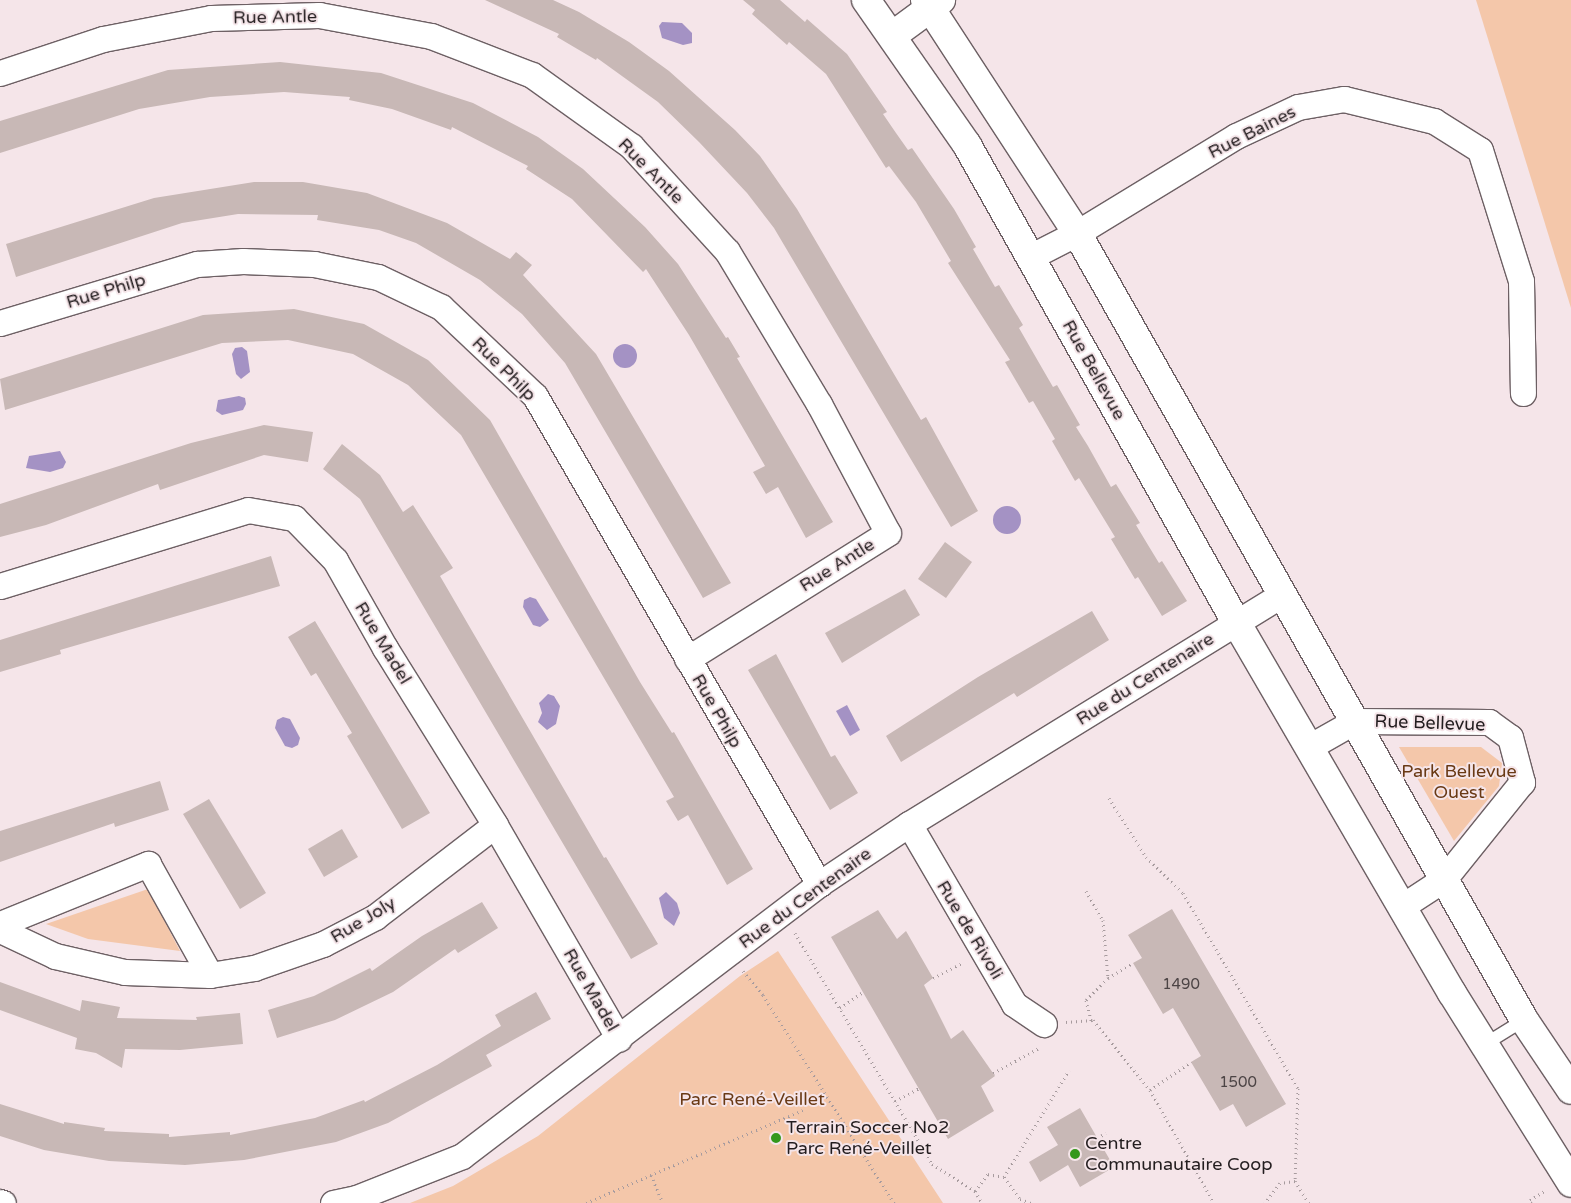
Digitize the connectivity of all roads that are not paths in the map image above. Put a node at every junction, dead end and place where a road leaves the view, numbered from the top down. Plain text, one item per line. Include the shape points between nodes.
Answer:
1 (866, 0) edge
2 (933, 2) edge
3 (892, 36) junction
4 (0, 73) edge
5 (1077, 233) junction
6 (1030, 256) junction
7 (0, 323) edge
8 (1523, 393) dead end
9 (0, 586) edge
10 (1282, 594) junction
11 (1236, 622) junction
12 (687, 659) junction
13 (1355, 721) junction
14 (1309, 747) junction
15 (909, 824) junction
16 (496, 825) junction
17 (1444, 879) junction
18 (819, 884) junction
19 (1401, 907) junction
20 (0, 924) edge
21 (0, 930) edge
22 (210, 975) junction
23 (1524, 1020) junction
24 (1044, 1034) road end
25 (619, 1039) junction
26 (1482, 1046) junction
27 (1571, 1090) edge
28 (1571, 1183) edge
29 (333, 1203) edge

1 - 3 street, Rue Bellevue
2 - 3 street
2 - 5 street, Rue Bellevue
3 - 6 street, Rue Bellevue via 967,144
4 - 12 street, Rue Antle via 103,39 211,18 319,14 431,36 532,75 631,146 727,251 819,404 888,533
5 - 6 street, Rue Baines
5 - 8 street, Rue Baines via 1236,136 1298,107 1344,99 1434,121 1480,150 1521,282
5 - 10 street, Rue Bellevue
6 - 11 street, Rue Bellevue
7 - 12 street, Rue Philp via 197,264 243,261 314,264 378,277 441,307 535,396
9 - 16 street, Rue Madel via 248,510 294,518 335,560 385,648
10 - 11 street, Rue du Centenaire
10 - 13 street, Rue Bellevue
11 - 14 street, Rue Bellevue
11 - 15 street, Rue du Centenaire
12 - 18 street, Rue Philp
13 - 14 street, Rue Bellevue
13 - 17 street, Rue Bellevue
13 - 17 street, Rue Bellevue via 1489,722 1510,737 1522,782
14 - 19 street, Rue Bellevue
15 - 18 street, Rue du Centenaire
15 - 24 street, Rue de Rivoli via 1014,1004
16 - 22 street, Rue Joly via 375,918 323,944 262,965
16 - 25 street, Rue Madel
17 - 19 street, Rue Bellevue
17 - 23 street, Rue Bellevue
18 - 25 street, Rue du Centenaire
19 - 26 street, Rue Bellevue
20 - 22 street via 148,864
21 - 22 street, Rue Joly via 55,956 124,972
23 - 26 lane
23 - 27 street, Rue Bellevue
25 - 29 street, Rue du Centenaire via 462,1156 356,1198
26 - 28 street, Rue Bellevue

